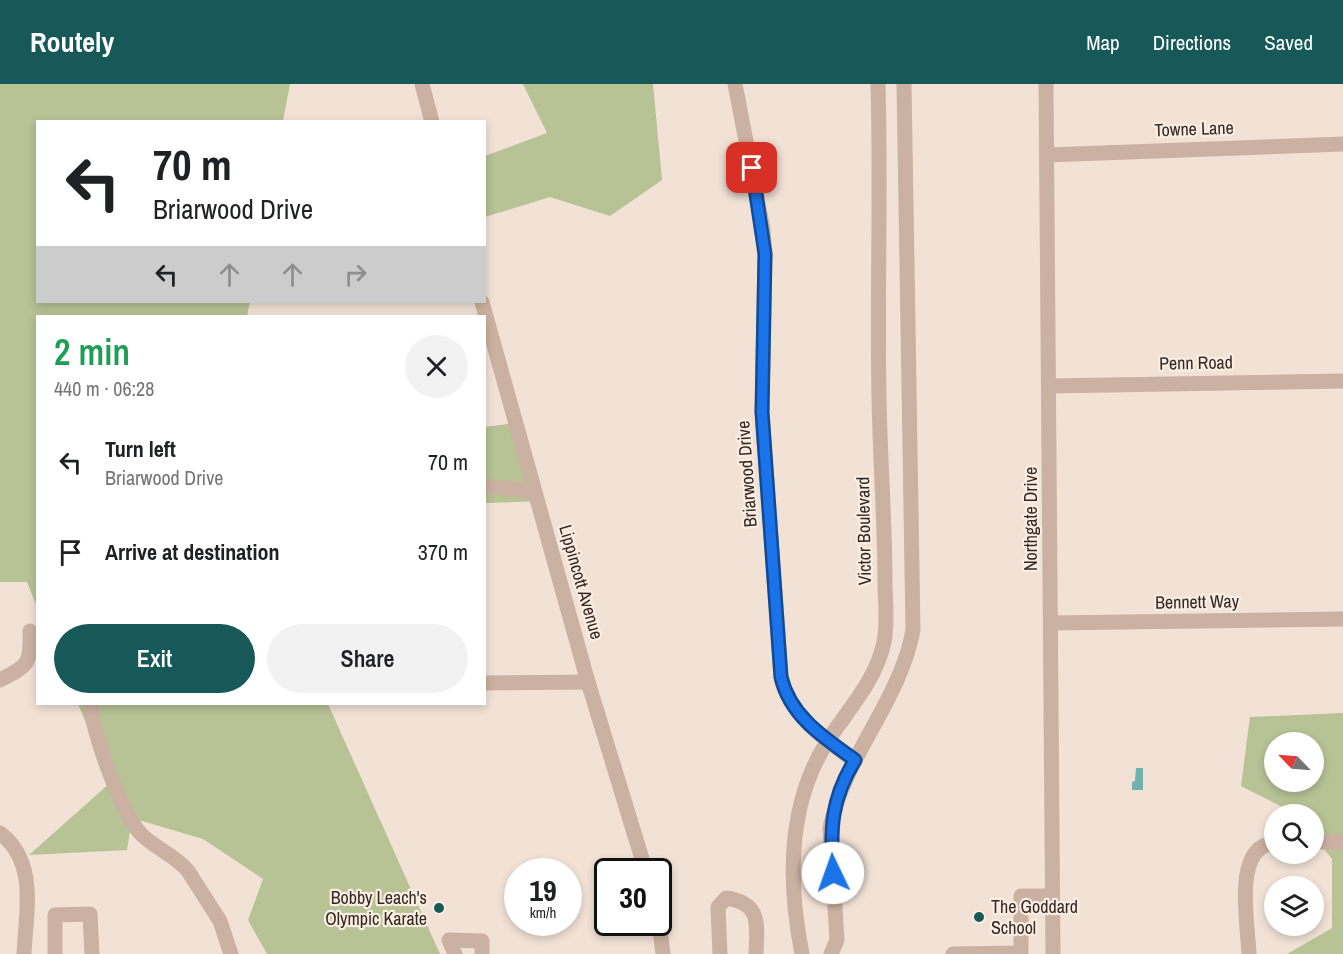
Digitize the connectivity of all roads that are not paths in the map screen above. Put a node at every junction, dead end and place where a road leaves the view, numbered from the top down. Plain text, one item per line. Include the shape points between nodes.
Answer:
1 (422, 84) edge
2 (735, 84) edge
3 (878, 84) edge
4 (904, 84) edge
5 (1046, 84) edge
6 (431, 120) edge
7 (1343, 144) edge
8 (1047, 155) junction
9 (486, 316) edge
10 (1343, 381) edge
11 (1049, 386) junction
12 (486, 486) edge
13 (535, 492) junction
14 (1343, 619) edge
15 (1051, 623) junction
16 (30, 631) dead end
17 (0, 680) edge
18 (486, 682) edge
19 (588, 682) junction
20 (91, 705) edge
21 (827, 741) junction
22 (855, 760) junction
23 (0, 832) edge
24 (1324, 842) edge
25 (1343, 842) edge
26 (1264, 844) edge
27 (642, 858) edge
28 (1052, 896) junction
29 (661, 936) edge
30 (24, 954) edge
31 (55, 954) edge
32 (92, 954) edge
33 (231, 954) edge
34 (455, 954) edge
35 (482, 954) edge
36 (663, 954) edge
37 (720, 954) edge
38 (756, 954) edge
39 (802, 954) edge
40 (831, 954) edge
41 (953, 954) edge
42 (1053, 954) edge
43 (1249, 954) edge

1 - 6 street
2 - 21 street, Briarwood Drive via 765,245 762,412 781,677 792,706
3 - 21 street, Victor Boulevard via 885,640 867,687
4 - 22 street via 913,630 895,686
5 - 8 street, Northgate Drive
7 - 8 street, Towne Lane
8 - 11 street, Northgate Drive
9 - 13 street, Lippincott Avenue
10 - 11 street, Penn Road
11 - 15 street, Northgate Drive
12 - 13 street
13 - 19 street, Lippincott Avenue
14 - 15 street, Bennett Way
15 - 28 street, Northgate Drive
16 - 17 street via 31,655 26,667
18 - 19 street
19 - 27 street, Lippincott Avenue
20 - 33 street via 93,723 109,769 132,821 145,838 188,871 220,921
21 - 22 street, Briarwood Drive
21 - 39 street, Victor Boulevard via 796,819 796,924
22 - 40 street via 847,773 830,828 837,940
23 - 30 street via 24,864
24 - 25 street
26 - 43 street via 1252,854 1246,868
28 - 41 street via 1021,896 1021,953
28 - 42 street, Northgate Drive
29 - 36 street
31 - 32 street via 55,915 90,914
34 - 35 street via 449,940 482,941
37 - 38 street via 718,907 726,898 754,912 758,920

